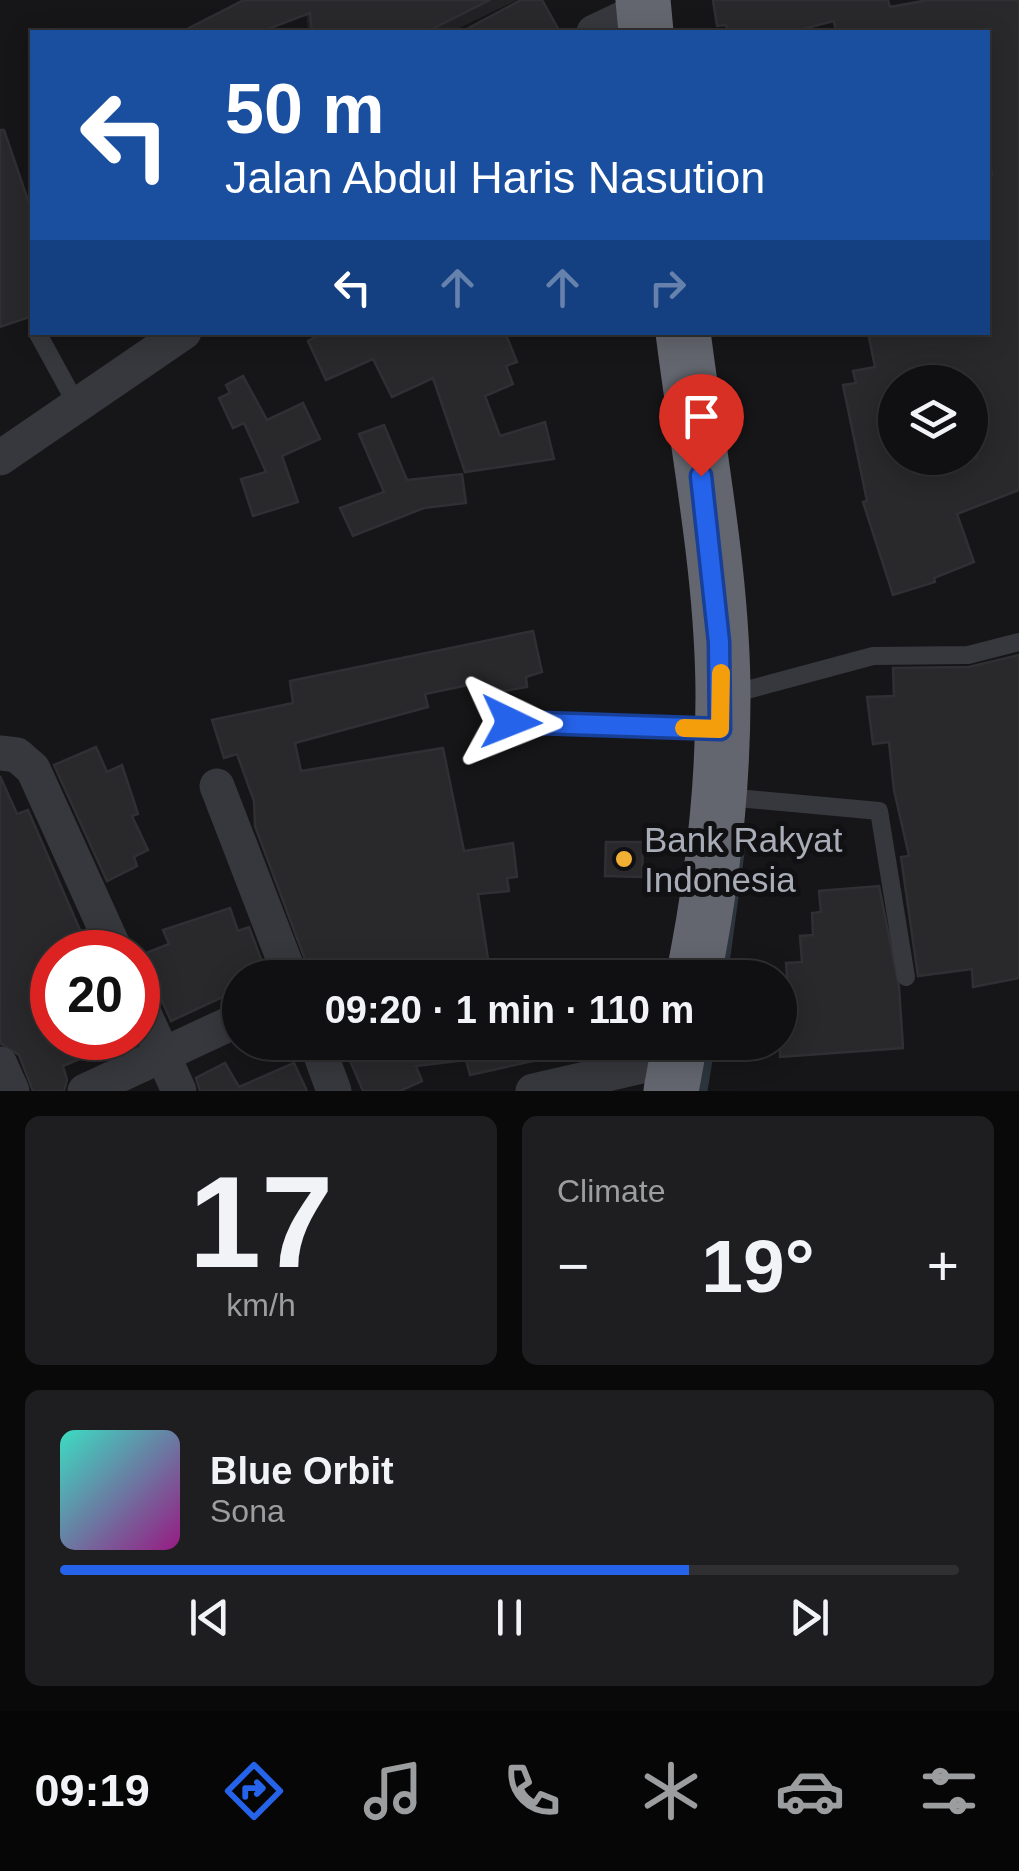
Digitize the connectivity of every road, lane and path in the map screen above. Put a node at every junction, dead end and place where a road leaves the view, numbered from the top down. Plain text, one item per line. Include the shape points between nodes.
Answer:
1 (644, 14) edge
2 (600, 30) edge
3 (39, 335) edge
4 (180, 335) edge
5 (683, 335) edge
6 (78, 407) junction
7 (0, 458) edge
8 (1019, 642) edge
9 (721, 686) junction
10 (511, 722) dead end
11 (0, 753) edge
12 (218, 786) dead end
13 (720, 797) junction
14 (106, 930) edge
15 (284, 960) edge
16 (696, 960) edge
17 (906, 978) dead end
18 (222, 1027) edge
19 (160, 1050) edge
20 (162, 1055) junction
21 (323, 1060) edge
22 (0, 1064) edge
23 (676, 1064) edge
24 (12, 1091) edge
25 (84, 1091) edge
26 (179, 1091) edge
27 (334, 1091) edge
28 (533, 1091) edge

1 - 2 street
3 - 6 lane
4 - 6 street
5 - 9 highway
6 - 7 street
8 - 9 lane via 968,655 873,656
9 - 10 lane
9 - 13 highway
11 - 14 street via 17,755 33,769
12 - 15 street
13 - 16 highway
13 - 17 lane via 880,811
18 - 20 street
19 - 20 street
20 - 25 street
20 - 26 street
21 - 27 street
22 - 24 street
23 - 28 street

